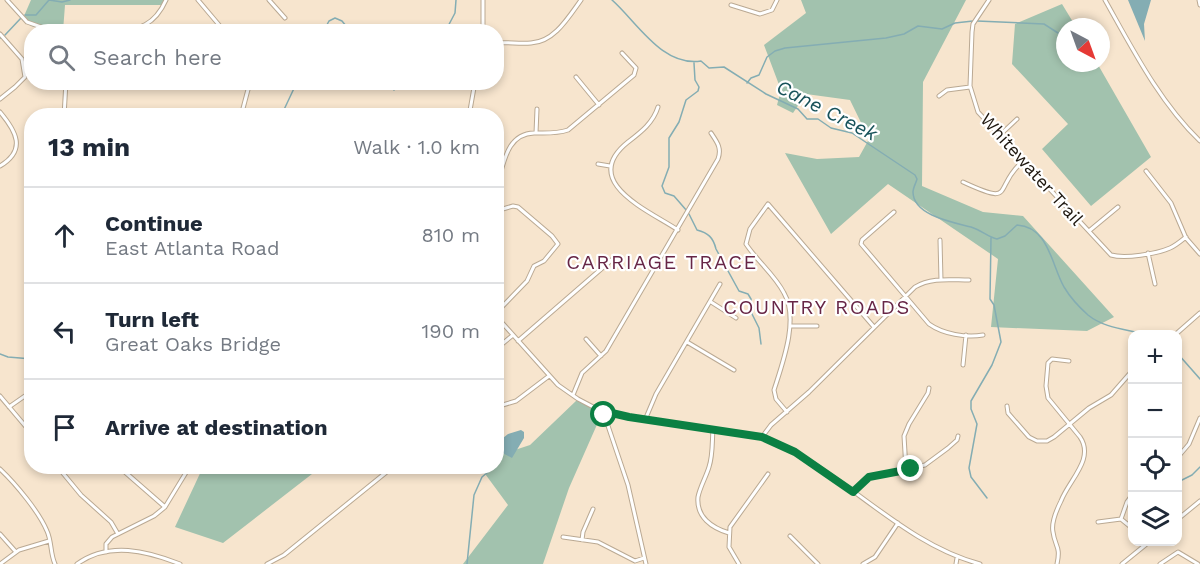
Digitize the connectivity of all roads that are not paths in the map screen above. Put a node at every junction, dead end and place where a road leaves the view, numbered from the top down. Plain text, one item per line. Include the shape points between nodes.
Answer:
1 (7, 0) edge
2 (166, 0) edge
3 (198, 0) edge
4 (269, 0) edge
5 (483, 0) edge
6 (580, 0) edge
7 (777, 0) edge
8 (989, 0) edge
9 (1105, 0) edge
10 (1199, 0) edge
11 (731, 5) dead end
12 (1200, 5) edge
13 (285, 18) dead end
14 (33, 24) edge
15 (147, 24) edge
16 (218, 24) edge
17 (483, 24) edge
18 (0, 34) edge
19 (504, 43) edge
20 (622, 53) dead end
21 (24, 68) edge
22 (24, 75) edge
23 (576, 77) dead end
24 (970, 87) junction
25 (66, 90) edge
26 (248, 90) edge
27 (474, 90) edge
28 (939, 96) dead end
29 (0, 99) edge
30 (599, 105) junction
31 (658, 107) dead end
32 (64, 108) edge
33 (243, 108) edge
34 (470, 108) edge
35 (537, 109) dead end
36 (0, 111) edge
37 (1017, 119) dead end
38 (536, 133) junction
39 (711, 133) dead end
40 (1000, 135) junction
41 (1200, 141) edge
42 (1023, 161) junction
43 (598, 164) dead end
44 (504, 165) edge
45 (0, 166) edge
46 (610, 166) junction
47 (1146, 171) dead end
48 (963, 182) dead end
49 (1118, 207) dead end
50 (504, 209) edge
51 (894, 212) dead end
52 (678, 230) junction
53 (1089, 231) junction
54 (1186, 237) junction
55 (940, 240) dead end
56 (1148, 253) junction
57 (1200, 254) edge
58 (615, 257) dead end
59 (941, 280) junction
60 (969, 280) dead end
61 (720, 284) dead end
62 (1155, 284) dead end
63 (904, 296) junction
64 (711, 302) junction
65 (504, 305) edge
66 (1200, 313) edge
67 (736, 318) dead end
68 (504, 324) edge
69 (790, 326) junction
70 (817, 326) dead end
71 (874, 327) junction
72 (1181, 330) edge
73 (513, 335) junction
74 (966, 335) junction
75 (983, 335) dead end
76 (586, 339) dead end
77 (518, 340) junction
78 (504, 342) edge
79 (687, 342) junction
80 (602, 357) junction
81 (1069, 361) dead end
82 (963, 365) dead end
83 (734, 370) dead end
84 (549, 376) junction
85 (1128, 376) edge
86 (929, 388) dead end
87 (573, 395) junction
88 (0, 396) edge
89 (24, 396) edge
90 (504, 405) edge
91 (1007, 406) dead end
92 (9, 407) junction
93 (603, 411) junction
94 (787, 412) junction
95 (1200, 418) edge
96 (645, 420) junction
97 (1070, 424) junction
98 (24, 425) edge
99 (713, 429) junction
100 (958, 436) dead end
101 (762, 437) junction
102 (1182, 452) edge
103 (0, 469) edge
104 (906, 470) junction
105 (64, 474) edge
106 (127, 474) edge
107 (185, 474) edge
108 (384, 474) edge
109 (768, 474) dead end
110 (853, 492) junction
111 (1128, 501) edge
112 (1200, 501) edge
113 (165, 507) junction
114 (593, 509) dead end
115 (1182, 516) edge
116 (1121, 519) junction
117 (1098, 522) dead end
118 (898, 523) junction
119 (1128, 525) edge
120 (729, 533) junction
121 (0, 534) edge
122 (118, 534) junction
123 (790, 536) dead end
124 (563, 537) dead end
125 (582, 540) junction
126 (49, 541) junction
127 (1141, 546) edge
128 (16, 552) junction
129 (106, 552) junction
130 (163, 557) junction
131 (644, 558) junction
132 (957, 558) junction
133 (0, 564) edge
134 (55, 564) edge
135 (78, 564) edge
136 (167, 564) edge
137 (180, 564) edge
138 (267, 564) edge
139 (646, 564) edge
140 (739, 564) edge
141 (818, 564) edge
142 (863, 564) edge
143 (956, 564) edge
144 (980, 564) edge
145 (1057, 564) edge
146 (1122, 564) edge
147 (1160, 564) edge
148 (1198, 564) edge

1 - 14 street
2 - 15 street
3 - 16 street
4 - 13 street
5 - 17 street
6 - 19 street via 548,39
7 - 11 street via 765,14
8 - 24 street, Whitewater Trail via 972,26
9 - 41 street via 1158,91
10 - 12 street
18 - 21 street via 22,59
20 - 30 street via 636,73
22 - 29 street
23 - 30 street
24 - 28 street via 947,90
24 - 40 street, Whitewater Trail via 978,112
25 - 32 street
26 - 33 street
27 - 34 street
30 - 38 street via 568,130
31 - 46 street via 654,120 622,147
35 - 38 street
36 - 45 street via 15,134 16,147 9,161
37 - 40 street
38 - 44 street via 520,135 512,142
39 - 52 street via 721,153
40 - 42 street, Whitewater Trail
42 - 48 street via 1004,190 996,194
42 - 53 street, Whitewater Trail
43 - 46 street
46 - 52 street via 614,182 623,194
47 - 54 street via 1175,209
49 - 53 street
50 - 65 street via 515,206 558,243 544,261 534,266 527,281
51 - 63 street via 860,242
52 - 80 street
53 - 56 street, Whitewater Trail via 1111,255
54 - 56 street, Whitewater Trail via 1172,248
54 - 57 street
55 - 59 street
56 - 62 street
58 - 77 street
59 - 60 street
59 - 63 street via 926,281
61 - 64 street
63 - 71 street
63 - 74 street via 937,330
64 - 67 street
64 - 79 street
66 - 72 street
68 - 73 street
69 - 70 street
69 - 71 street via 785,294 746,244 750,229 768,204
69 - 94 street via 774,390
71 - 94 street
73 - 77 street
73 - 78 street
74 - 75 street
74 - 82 street
76 - 80 street
77 - 84 street
79 - 83 street
79 - 96 street
80 - 87 street via 582,373
81 - 97 street via 1050,360 1046,386 1050,401
84 - 87 street
84 - 90 street via 516,401
85 - 97 street via 1115,392
86 - 104 street via 904,436
87 - 93 street
88 - 92 street
89 - 92 street
91 - 97 street via 1025,432 1037,441 1050,439
92 - 98 street
93 - 96 street
93 - 131 street via 628,484
94 - 101 street
95 - 102 street
96 - 99 street
97 - 145 street via 1084,443 1086,453 1053,524 1059,548
99 - 101 street
99 - 120 street via 710,465 698,504 707,523
100 - 104 street via 933,461
101 - 110 street via 795,452
103 - 126 street via 42,522
104 - 110 street via 869,477
105 - 122 street
106 - 113 street
107 - 113 street
108 - 138 street via 280,558
109 - 120 street
110 - 118 street
111 - 116 street
112 - 115 street
113 - 122 street
114 - 125 street
116 - 117 street
116 - 119 street
118 - 132 street
118 - 142 street via 875,557
120 - 140 street via 729,547
121 - 128 street
122 - 129 street via 108,542
123 - 141 street
124 - 125 street
125 - 131 street via 598,542 635,561
126 - 128 street
126 - 134 street
127 - 146 street
128 - 133 street
129 - 130 street via 140,551
129 - 135 street via 89,556
130 - 136 street
130 - 137 street
131 - 139 street
132 - 143 street
132 - 144 street
147 - 148 street via 1178,552

